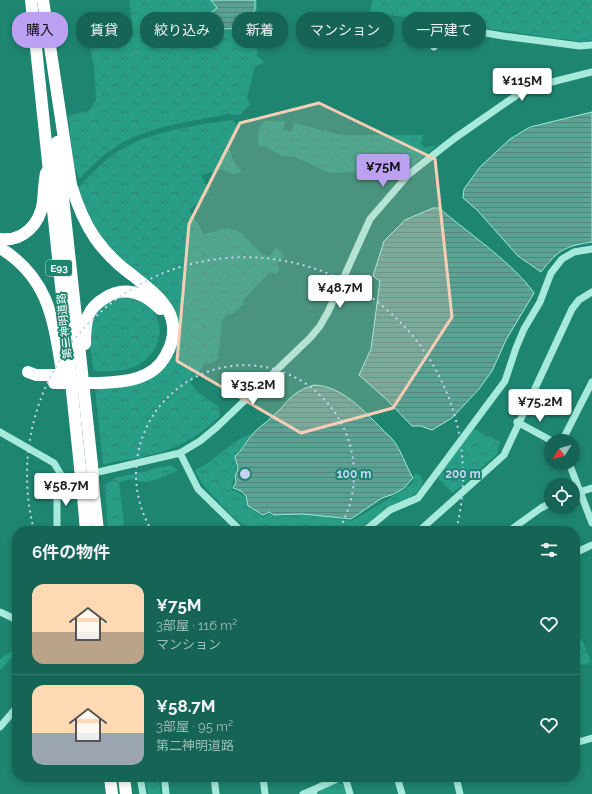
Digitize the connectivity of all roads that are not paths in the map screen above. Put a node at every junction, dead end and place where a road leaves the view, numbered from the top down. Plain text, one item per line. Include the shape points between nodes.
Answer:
1 (31, 0) edge
2 (42, 0) edge
3 (486, 33) edge
4 (592, 45) edge
5 (48, 69) junction
6 (592, 72) edge
7 (49, 157) junction
8 (0, 239) edge
9 (0, 248) edge
10 (592, 249) edge
11 (592, 292) edge
12 (81, 368) junction
13 (31, 377) dead end
14 (99, 379) junction
15 (592, 382) edge
16 (584, 397) junction
17 (592, 401) edge
18 (518, 422) junction
19 (75, 427) junction
20 (0, 432) edge
21 (566, 434) edge
22 (544, 437) edge
23 (180, 453) junction
24 (86, 466) junction
25 (64, 480) junction
26 (592, 488) edge
27 (580, 491) edge
28 (89, 495) junction
29 (580, 500) edge
30 (544, 506) edge
31 (592, 523) edge
32 (58, 526) edge
33 (86, 526) edge
34 (97, 526) edge
35 (236, 526) edge
36 (370, 526) edge
37 (425, 526) edge
38 (516, 526) edge
39 (592, 545) edge
40 (580, 551) edge
41 (0, 612) edge
42 (12, 618) edge
43 (12, 713) edge
44 (0, 727) edge
45 (592, 738) edge
46 (580, 742) edge
47 (111, 782) edge
48 (125, 782) edge
49 (141, 782) edge
50 (215, 782) edge
51 (264, 782) edge
52 (332, 782) edge
53 (346, 782) edge
54 (398, 782) edge
55 (458, 782) edge
56 (165, 784) dead end
57 (314, 792) edge
58 (112, 794) edge
59 (126, 794) edge
60 (143, 794) edge
61 (166, 794) edge
62 (216, 794) edge
63 (265, 794) edge
64 (304, 794) edge
65 (350, 794) edge
66 (402, 794) edge
67 (460, 794) edge

1 - 5 highway, 第二神明道路 / E93
2 - 5 highway, 第二神明道路 / E93
3 - 4 street via 580,46
5 - 7 highway, 第二神明道路 / E93
5 - 12 highway, 第二神明道路 / E93
5 - 14 highway via 77,204 95,238 110,256 160,297 172,323 173,335 166,357 151,372 139,379
6 - 23 street via 536,86 516,95 409,174 370,219 320,326 217,427
7 - 8 highway via 40,215 19,238
7 - 19 highway, 第二神明道路 / E93
9 - 19 highway via 17,260 34,278 48,303
10 - 36 street via 574,252 562,259 551,273 540,302 524,329 505,381 418,498 390,510
11 - 18 street via 579,300 572,309
12 - 14 highway via 85,329 89,315 98,302 112,293 123,291 138,292 149,298 161,311 164,320 167,331 163,349 151,363 135,372
12 - 24 highway, 第二神明道路 / E93
13 - 14 highway via 36,375 54,379
15 - 16 street
16 - 17 street
16 - 21 street
18 - 22 street
18 - 37 street via 504,454
19 - 24 highway, 第二神明道路 / E93
20 - 25 street via 54,463
23 - 25 street
23 - 35 street via 198,489
24 - 28 highway, 第二神明道路 / E93, bridge
25 - 32 street via 58,489
26 - 27 street
28 - 33 highway, 第二神明道路 / E93
28 - 34 highway, 第二神明道路 / E93
29 - 31 street
30 - 38 street
39 - 40 street
41 - 42 street
43 - 44 street
45 - 46 street
47 - 58 highway
48 - 59 highway
49 - 60 street
50 - 62 street
51 - 63 street
52 - 57 street
53 - 65 street
54 - 66 street
55 - 67 street
56 - 61 street
57 - 64 street

